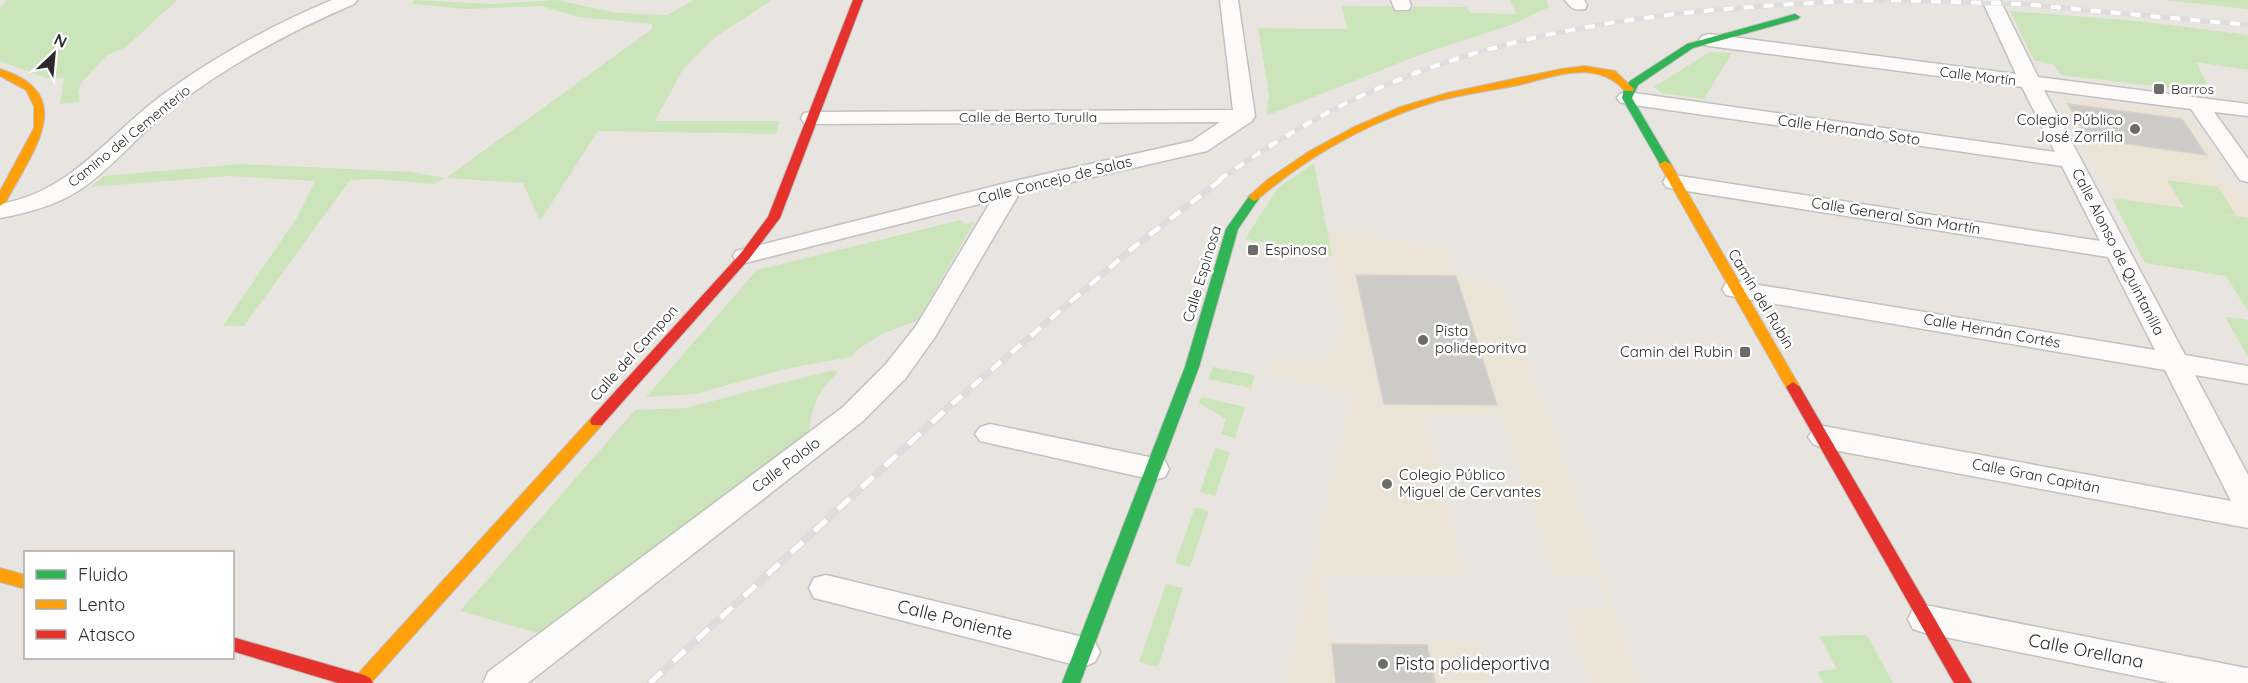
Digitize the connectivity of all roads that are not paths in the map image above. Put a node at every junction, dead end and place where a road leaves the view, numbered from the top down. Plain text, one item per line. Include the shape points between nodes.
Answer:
1 (348, 0) edge
2 (858, 0) edge
3 (1229, 0) edge
4 (1991, 0) edge
5 (1795, 17) dead end
6 (1709, 40) junction
7 (0, 72) edge
8 (2031, 82) junction
9 (1628, 94) junction
10 (2198, 104) junction
11 (2248, 110) edge
12 (1178, 116) junction
13 (1244, 116) junction
14 (812, 118) junction
15 (1198, 146) junction
16 (2071, 161) junction
17 (2248, 175) edge
18 (1674, 182) junction
19 (1010, 189) junction
20 (0, 202) edge
21 (0, 212) edge
22 (774, 218) junction
23 (836, 235) junction
24 (2118, 251) junction
25 (745, 256) junction
26 (1735, 289) junction
27 (2175, 362) junction
28 (2248, 375) edge
29 (990, 434) dead end
30 (1823, 437) junction
31 (1154, 469) junction
32 (2248, 504) edge
33 (2248, 516) edge
34 (0, 575) edge
35 (24, 581) edge
36 (826, 588) dead end
37 (1925, 619) junction
38 (234, 645) edge
39 (1083, 652) junction
40 (362, 683) edge
41 (501, 683) edge
42 (1071, 683) edge
43 (1963, 683) edge
44 (2246, 683) edge

1 - 21 street, Camino del Cementerio via 253,45 212,70 146,118 80,180 25,207
2 - 14 street, Calle del Campon
3 - 13 street
4 - 8 street, Calle Alonso de Quintanilla
5 - 6 street
6 - 8 street, Calle Martín
6 - 9 street via 1690,46 1635,83
7 - 20 street via 30,88 39,106 39,128
8 - 10 street, Calle Martín
8 - 16 street, Calle Alonso de Quintanilla
9 - 16 street, Calle Hernando Soto
9 - 18 street, Camín del Rubín
9 - 31 street, Calle Espinosa via 1618,77 1579,69 1426,102 1310,154 1272,180 1232,229 1192,367
10 - 11 street, Calle Martín
10 - 17 street
12 - 13 street, Calle de Berto Turulla
12 - 14 street, Calle de Berto Turulla
12 - 15 street via 1194,125
13 - 15 street, Calle Concejo de Salas
14 - 22 street, Calle del Campon
15 - 19 street, Calle Concejo de Salas
16 - 24 street, Calle Alonso de Quintanilla
18 - 24 street, Calle General San Martín
18 - 26 street, Camín del Rubín
19 - 23 street, Calle Concejo de Salas
19 - 41 street, Calle Pololo via 926,331 895,372 854,414
22 - 23 street via 790,227
22 - 25 street, Calle del Campon
23 - 25 street, Calle Concejo de Salas
24 - 27 street, Calle Alonso de Quintanilla
25 - 40 street, Calle del Campon
26 - 27 street, Calle Hernán Cortés
26 - 30 street, Camín del Rubín
27 - 28 street, Calle Hernán Cortés
27 - 32 street, Calle Alonso de Quintanilla
29 - 31 street
30 - 33 street, Calle Gran Capitán
30 - 37 street, Camín del Rubín
31 - 39 street, Calle Espinosa
34 - 35 street
36 - 39 street, Calle Poniente
37 - 43 street, Camín del Rubín
37 - 44 street, Calle Orellana
38 - 40 street
39 - 42 street, Calle Espinosa

